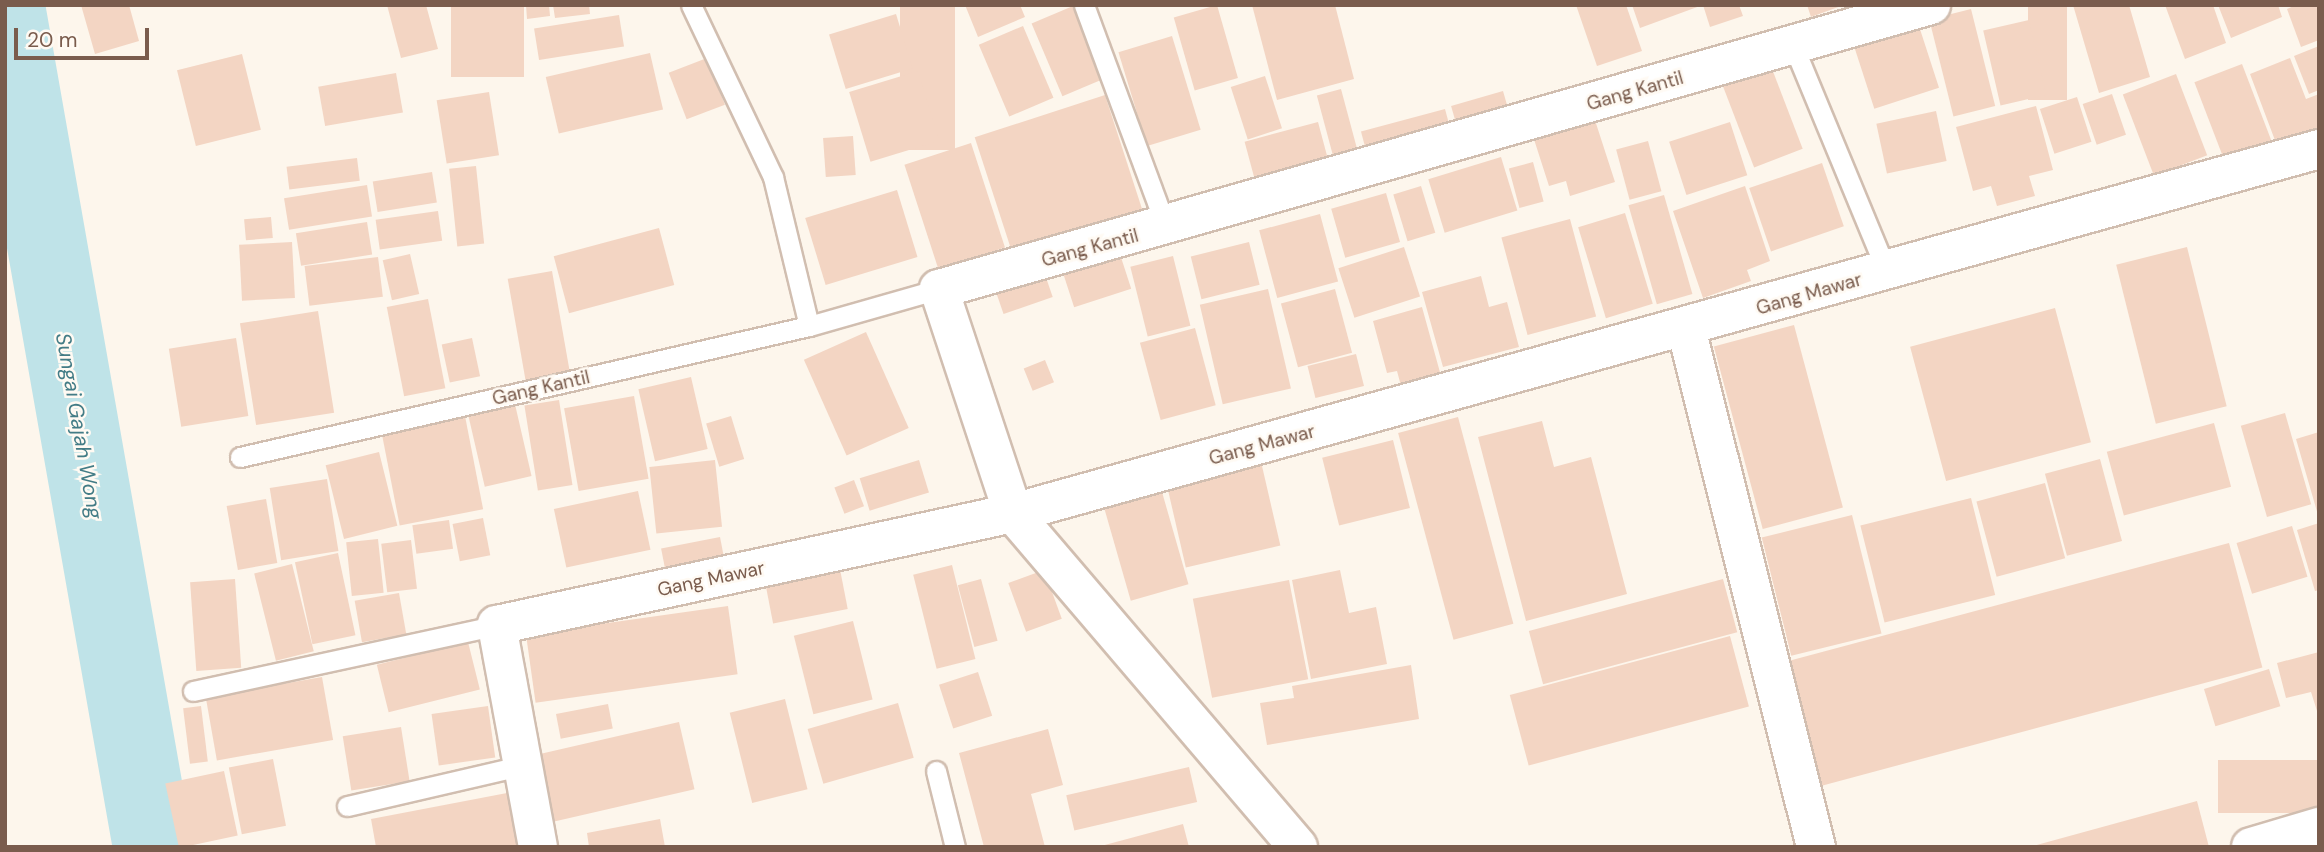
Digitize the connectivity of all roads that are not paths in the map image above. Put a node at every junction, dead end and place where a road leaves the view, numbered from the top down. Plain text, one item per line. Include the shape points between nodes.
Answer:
1 (691, 5) edge
2 (1084, 5) edge
3 (1931, 5) edge
4 (1793, 45) junction
5 (2319, 149) edge
6 (1166, 227) junction
7 (1886, 272) junction
8 (939, 289) junction
9 (809, 326) junction
10 (1686, 328) junction
11 (240, 457) dead end
12 (1013, 513) junction
13 (497, 625) junction
14 (193, 691) dead end
15 (520, 766) junction
16 (936, 771) dead end
17 (347, 806) dead end
18 (2319, 827) edge
19 (538, 847) edge
20 (955, 847) edge
21 (1297, 847) edge
22 (1816, 847) edge
23 (2251, 847) edge

1 - 9 lane via 773,177
2 - 6 lane
3 - 4 street, Gang Kantil
4 - 6 street, Gang Kantil
4 - 7 lane
5 - 7 street, Gang Mawar
6 - 8 street, Gang Kantil
7 - 10 street, Gang Mawar
8 - 9 lane, Gang Kantil
8 - 12 street
9 - 11 lane, Gang Kantil
10 - 12 street, Gang Mawar
10 - 22 street
12 - 13 street, Gang Mawar
12 - 21 street
13 - 14 lane, Gang Mawar
13 - 15 street
15 - 17 lane
15 - 19 street
16 - 20 lane
18 - 23 street

